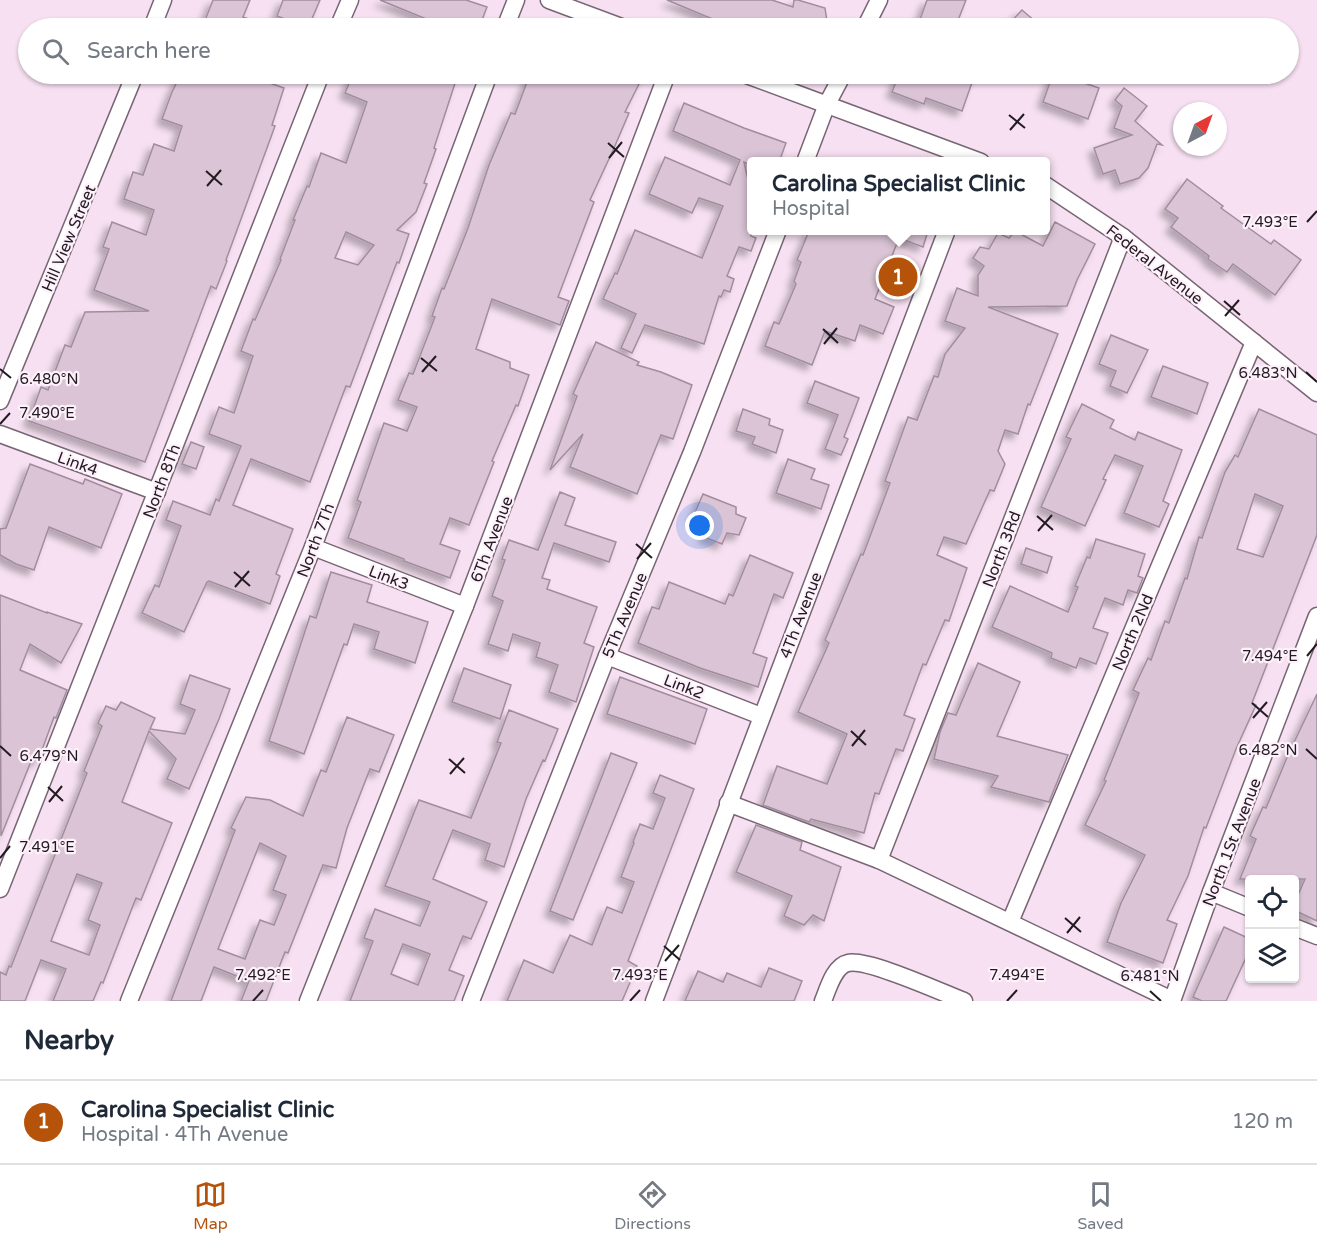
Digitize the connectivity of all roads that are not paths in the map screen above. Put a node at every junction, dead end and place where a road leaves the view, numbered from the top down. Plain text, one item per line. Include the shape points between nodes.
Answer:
1 (163, 0) edge
2 (350, 0) edge
3 (516, 0) edge
4 (549, 0) edge
5 (879, 0) edge
6 (156, 18) edge
7 (342, 18) edge
8 (509, 18) edge
9 (597, 18) edge
10 (870, 18) edge
11 (131, 84) edge
12 (317, 84) edge
13 (485, 84) edge
14 (663, 84) edge
15 (772, 84) edge
16 (838, 84) edge
17 (828, 104) junction
18 (807, 157) edge
19 (966, 157) edge
20 (1050, 188) edge
21 (776, 235) edge
22 (945, 235) edge
23 (1123, 237) junction
24 (1254, 342) junction
25 (1317, 393) edge
26 (0, 401) edge
27 (0, 434) edge
28 (157, 492) junction
29 (313, 547) junction
30 (465, 606) junction
31 (1317, 616) edge
32 (607, 656) junction
33 (761, 716) junction
34 (728, 803) junction
35 (879, 860) junction
36 (0, 889) edge
37 (1211, 892) junction
38 (1245, 906) edge
39 (1010, 922) junction
40 (1299, 929) edge
41 (1317, 936) edge
42 (1172, 1000) edge
43 (129, 1001) edge
44 (308, 1001) edge
45 (471, 1001) edge
46 (654, 1001) edge
47 (824, 1001) edge
48 (964, 1001) edge

1 - 6 street
2 - 7 street
3 - 8 street
4 - 9 street
5 - 10 street
11 - 26 street, Hill View Street
12 - 28 street, North 8Th
13 - 29 street, North 7Th
14 - 30 street, 6Th Avenue
15 - 17 street
16 - 17 street
17 - 18 street
17 - 19 street
20 - 23 street, Federal Avenue
21 - 32 street, 5Th Avenue
22 - 33 street, 4Th Avenue
23 - 24 street, Federal Avenue
23 - 35 street, North 3Rd
24 - 25 street, Federal Avenue
24 - 39 street, North 2Nd
27 - 28 street, Link4
28 - 36 street, North 8Th
29 - 30 street, Link3
29 - 43 street, North 7Th
30 - 44 street, 6Th Avenue
31 - 37 street, North 1St Avenue
32 - 33 street, Link2
32 - 45 street, 5Th Avenue
33 - 34 street, 4Th Avenue
34 - 35 street
34 - 46 street, 4Th Avenue
35 - 39 street
37 - 38 street
37 - 42 street, North 1St Avenue
39 - 42 street
40 - 41 street
47 - 48 street via 838,969 848,963 875,967

